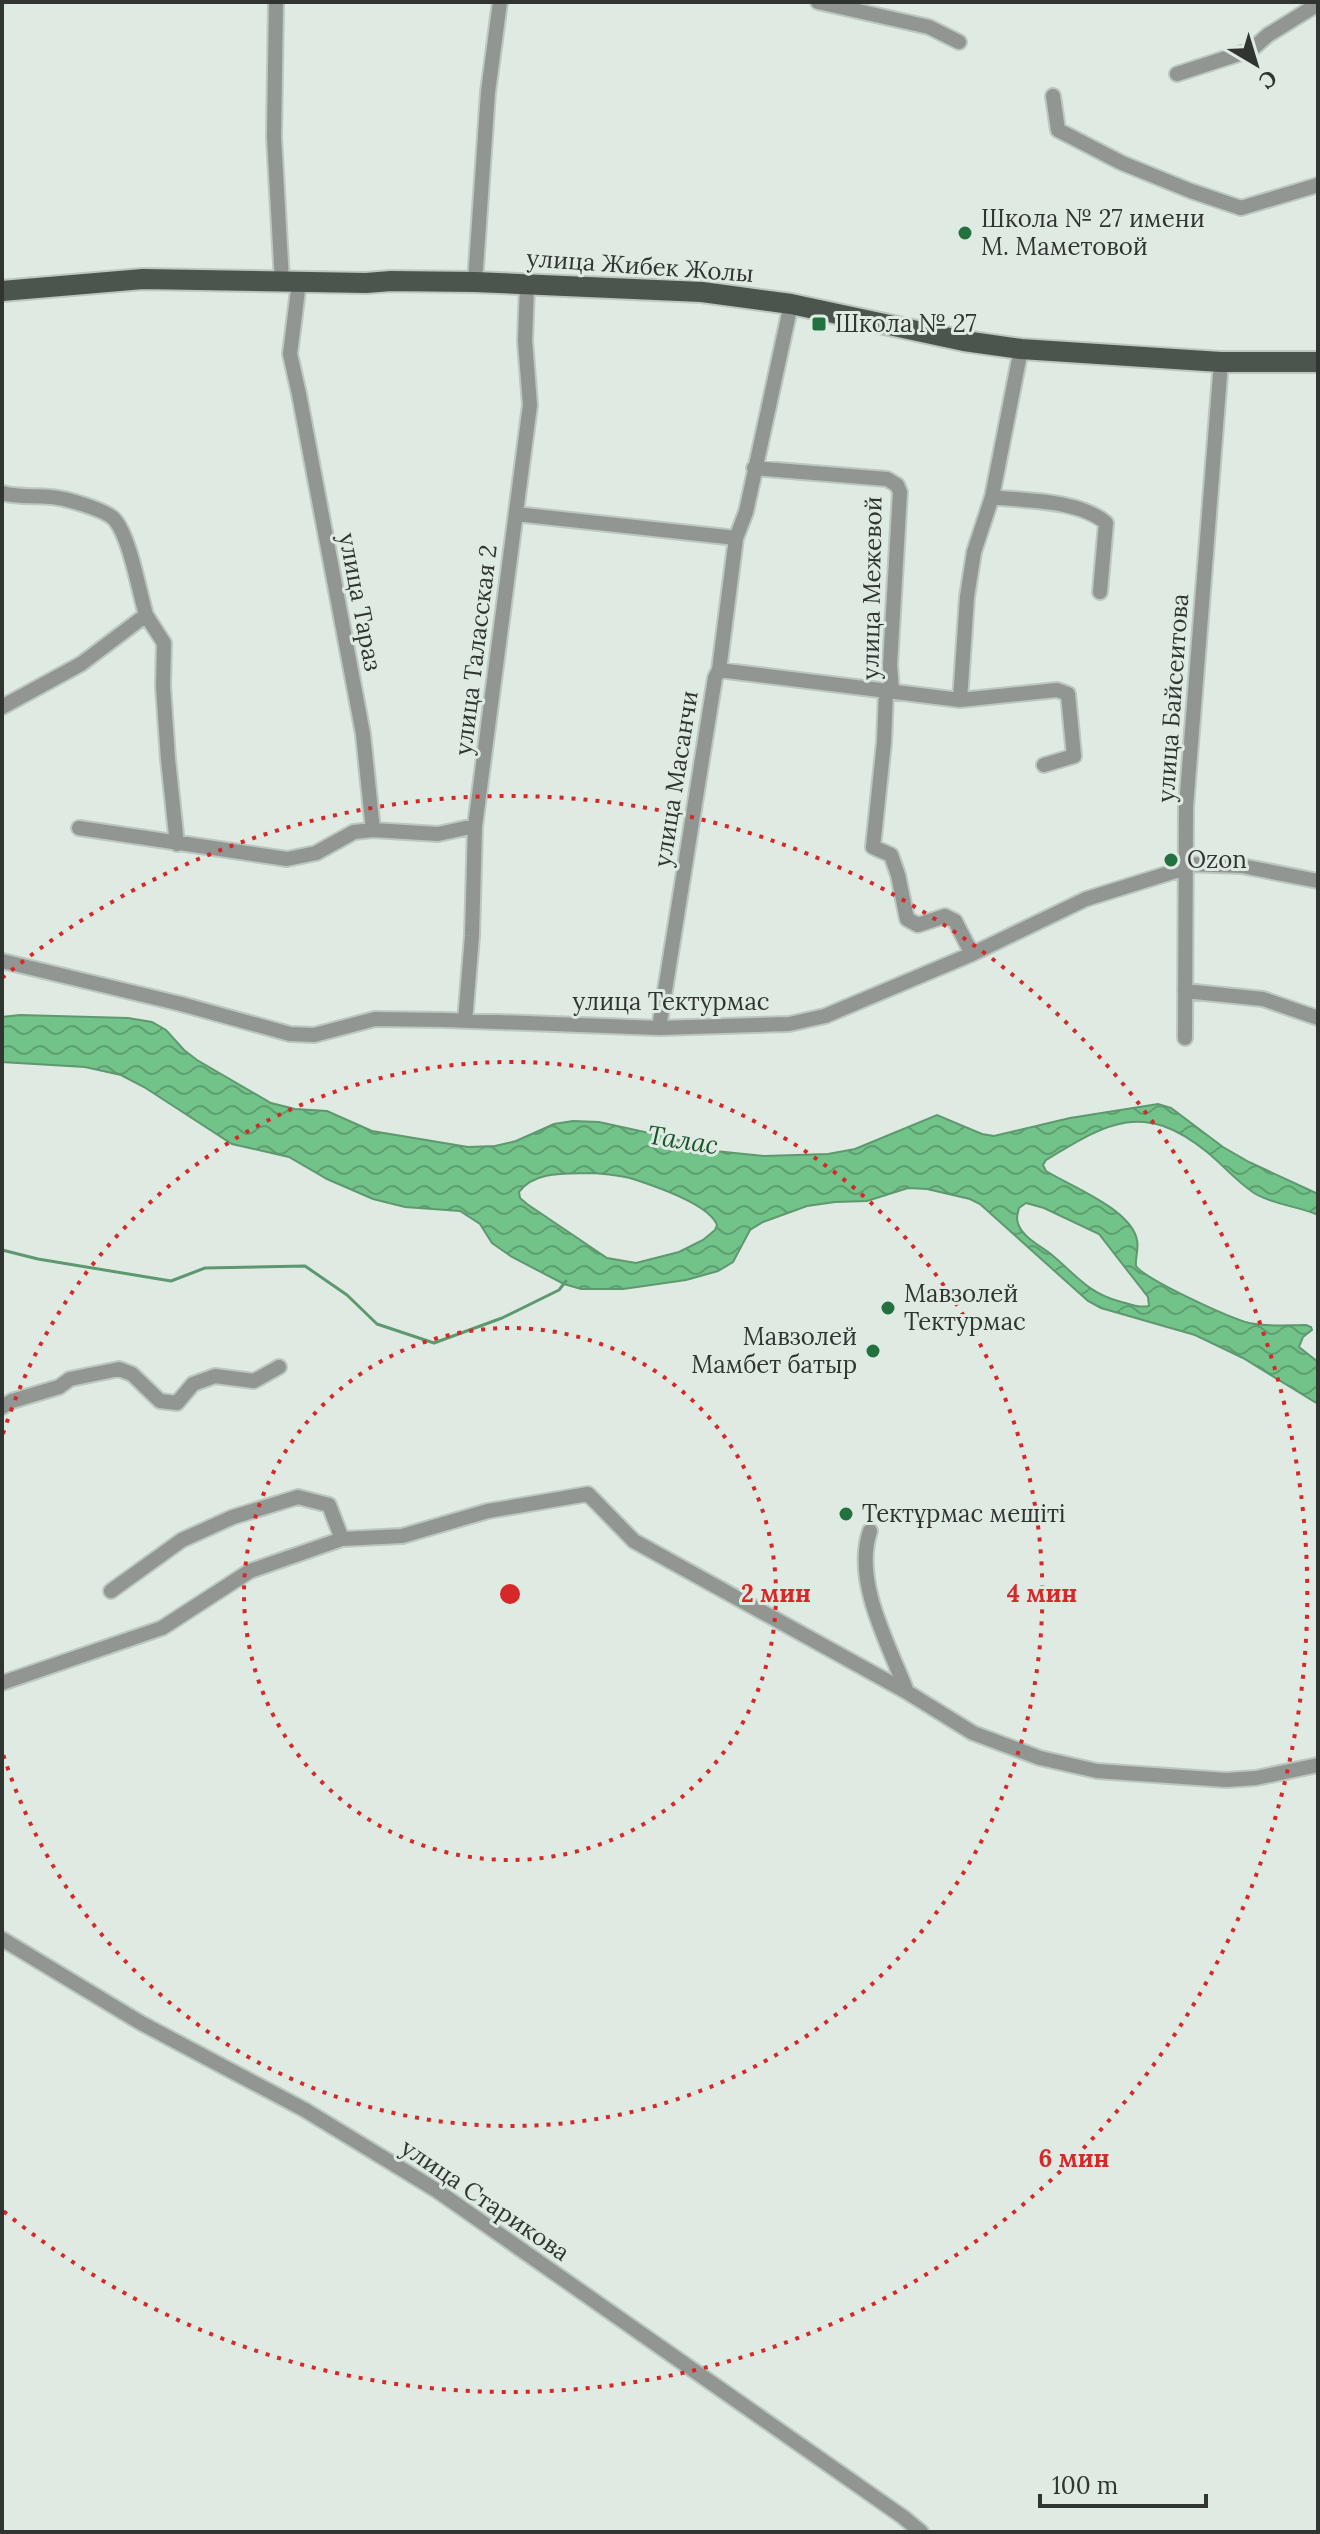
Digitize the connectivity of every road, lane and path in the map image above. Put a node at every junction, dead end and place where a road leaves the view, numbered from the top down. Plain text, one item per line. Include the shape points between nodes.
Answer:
1 (276, 2) edge
2 (500, 2) edge
3 (818, 2) edge
4 (1318, 4) edge
5 (959, 42) dead end
6 (1177, 74) dead end
7 (1053, 96) dead end
8 (1318, 185) edge
9 (290, 282) junction
10 (475, 282) junction
11 (527, 285) junction
12 (2, 291) edge
13 (791, 304) junction
14 (1021, 349) junction
15 (1221, 362) junction
16 (1318, 362) edge
17 (754, 468) junction
18 (2, 493) edge
19 (992, 497) junction
20 (516, 514) junction
21 (736, 538) junction
22 (1100, 592) dead end
23 (146, 615) junction
24 (719, 670) junction
25 (889, 692) junction
26 (960, 700) junction
27 (2, 707) edge
28 (1044, 765) dead end
29 (475, 826) junction
30 (79, 828) dead end
31 (373, 830) junction
32 (177, 844) junction
33 (1186, 864) junction
34 (1318, 881) edge
35 (972, 954) junction
36 (2, 961) edge
37 (1185, 991) junction
38 (1318, 1018) edge
39 (465, 1021) junction
40 (659, 1028) junction
41 (1185, 1038) dead end
42 (279, 1367) dead end
43 (2, 1407) edge
44 (870, 1531) dead end
45 (342, 1539) junction
46 (111, 1591) dead end
47 (2, 1683) edge
48 (907, 1692) junction
49 (1318, 1765) edge
50 (2, 1939) edge
51 (921, 2532) edge

1 - 9 street, улица Тараз via 274,137
2 - 10 street
3 - 5 street via 929,27
4 - 6 street via 1251,50
7 - 8 street via 1058,130 1122,163 1241,208
9 - 10 main road, улица Жибек Жолы
9 - 12 main road, улица Жибек Жолы via 143,279
9 - 31 street, улица Тараз via 290,354 363,734
10 - 11 main road, улица Жибек Жолы
11 - 13 main road, улица Жибек Жолы via 702,292
11 - 20 street, улица Таласская 2 via 530,405
13 - 14 main road, улица Жибек Жолы
13 - 17 street, улица Масанчи
14 - 15 main road, улица Жибек Жолы
14 - 19 street
15 - 16 main road, улица Жибек Жолы
15 - 33 street, улица Байсеитова
17 - 21 street, улица Масанчи
17 - 25 street, улица Межевой via 887,479 897,485
18 - 23 street via 53,497 114,519
19 - 22 street via 1073,507 1106,523
19 - 26 street via 974,552
20 - 21 street
20 - 29 street, улица Таласская 2
21 - 24 street, улица Масанчи
23 - 27 street via 81,664
23 - 32 street via 164,643
24 - 25 street
24 - 40 street, улица Масанчи
25 - 26 street
25 - 35 street via 873,847 891,855 907,919 918,925 945,916 955,921
26 - 28 street via 1057,690 1068,694 1074,756
29 - 31 street via 438,834
29 - 39 street, улица Таласская 2
30 - 32 street
31 - 32 street via 354,832 316,853 287,859
33 - 34 street, улица Тектурмас via 1242,866
33 - 35 street, улица Тектурмас via 1086,899
33 - 37 street, улица Байсеитова
35 - 40 street, улица Тектурмас via 825,1016 789,1024
36 - 39 street, улица Тектурмас via 290,1034 314,1035 375,1019
37 - 38 street via 1263,999
37 - 41 street, улица Байсеитова
39 - 40 street, улица Тектурмас
42 - 43 street via 254,1381 215,1376 193,1384 177,1403 160,1401 132,1374 119,1369 70,1379
44 - 48 street via 864,1564 868,1585
45 - 46 street via 329,1505 298,1497 182,1540
45 - 47 street via 250,1571 162,1628
45 - 48 street via 402,1536 488,1511 588,1494 634,1541
48 - 49 street via 973,1733 1040,1758 1097,1771 1226,1780
50 - 51 street, улица Старикова via 436,2190

